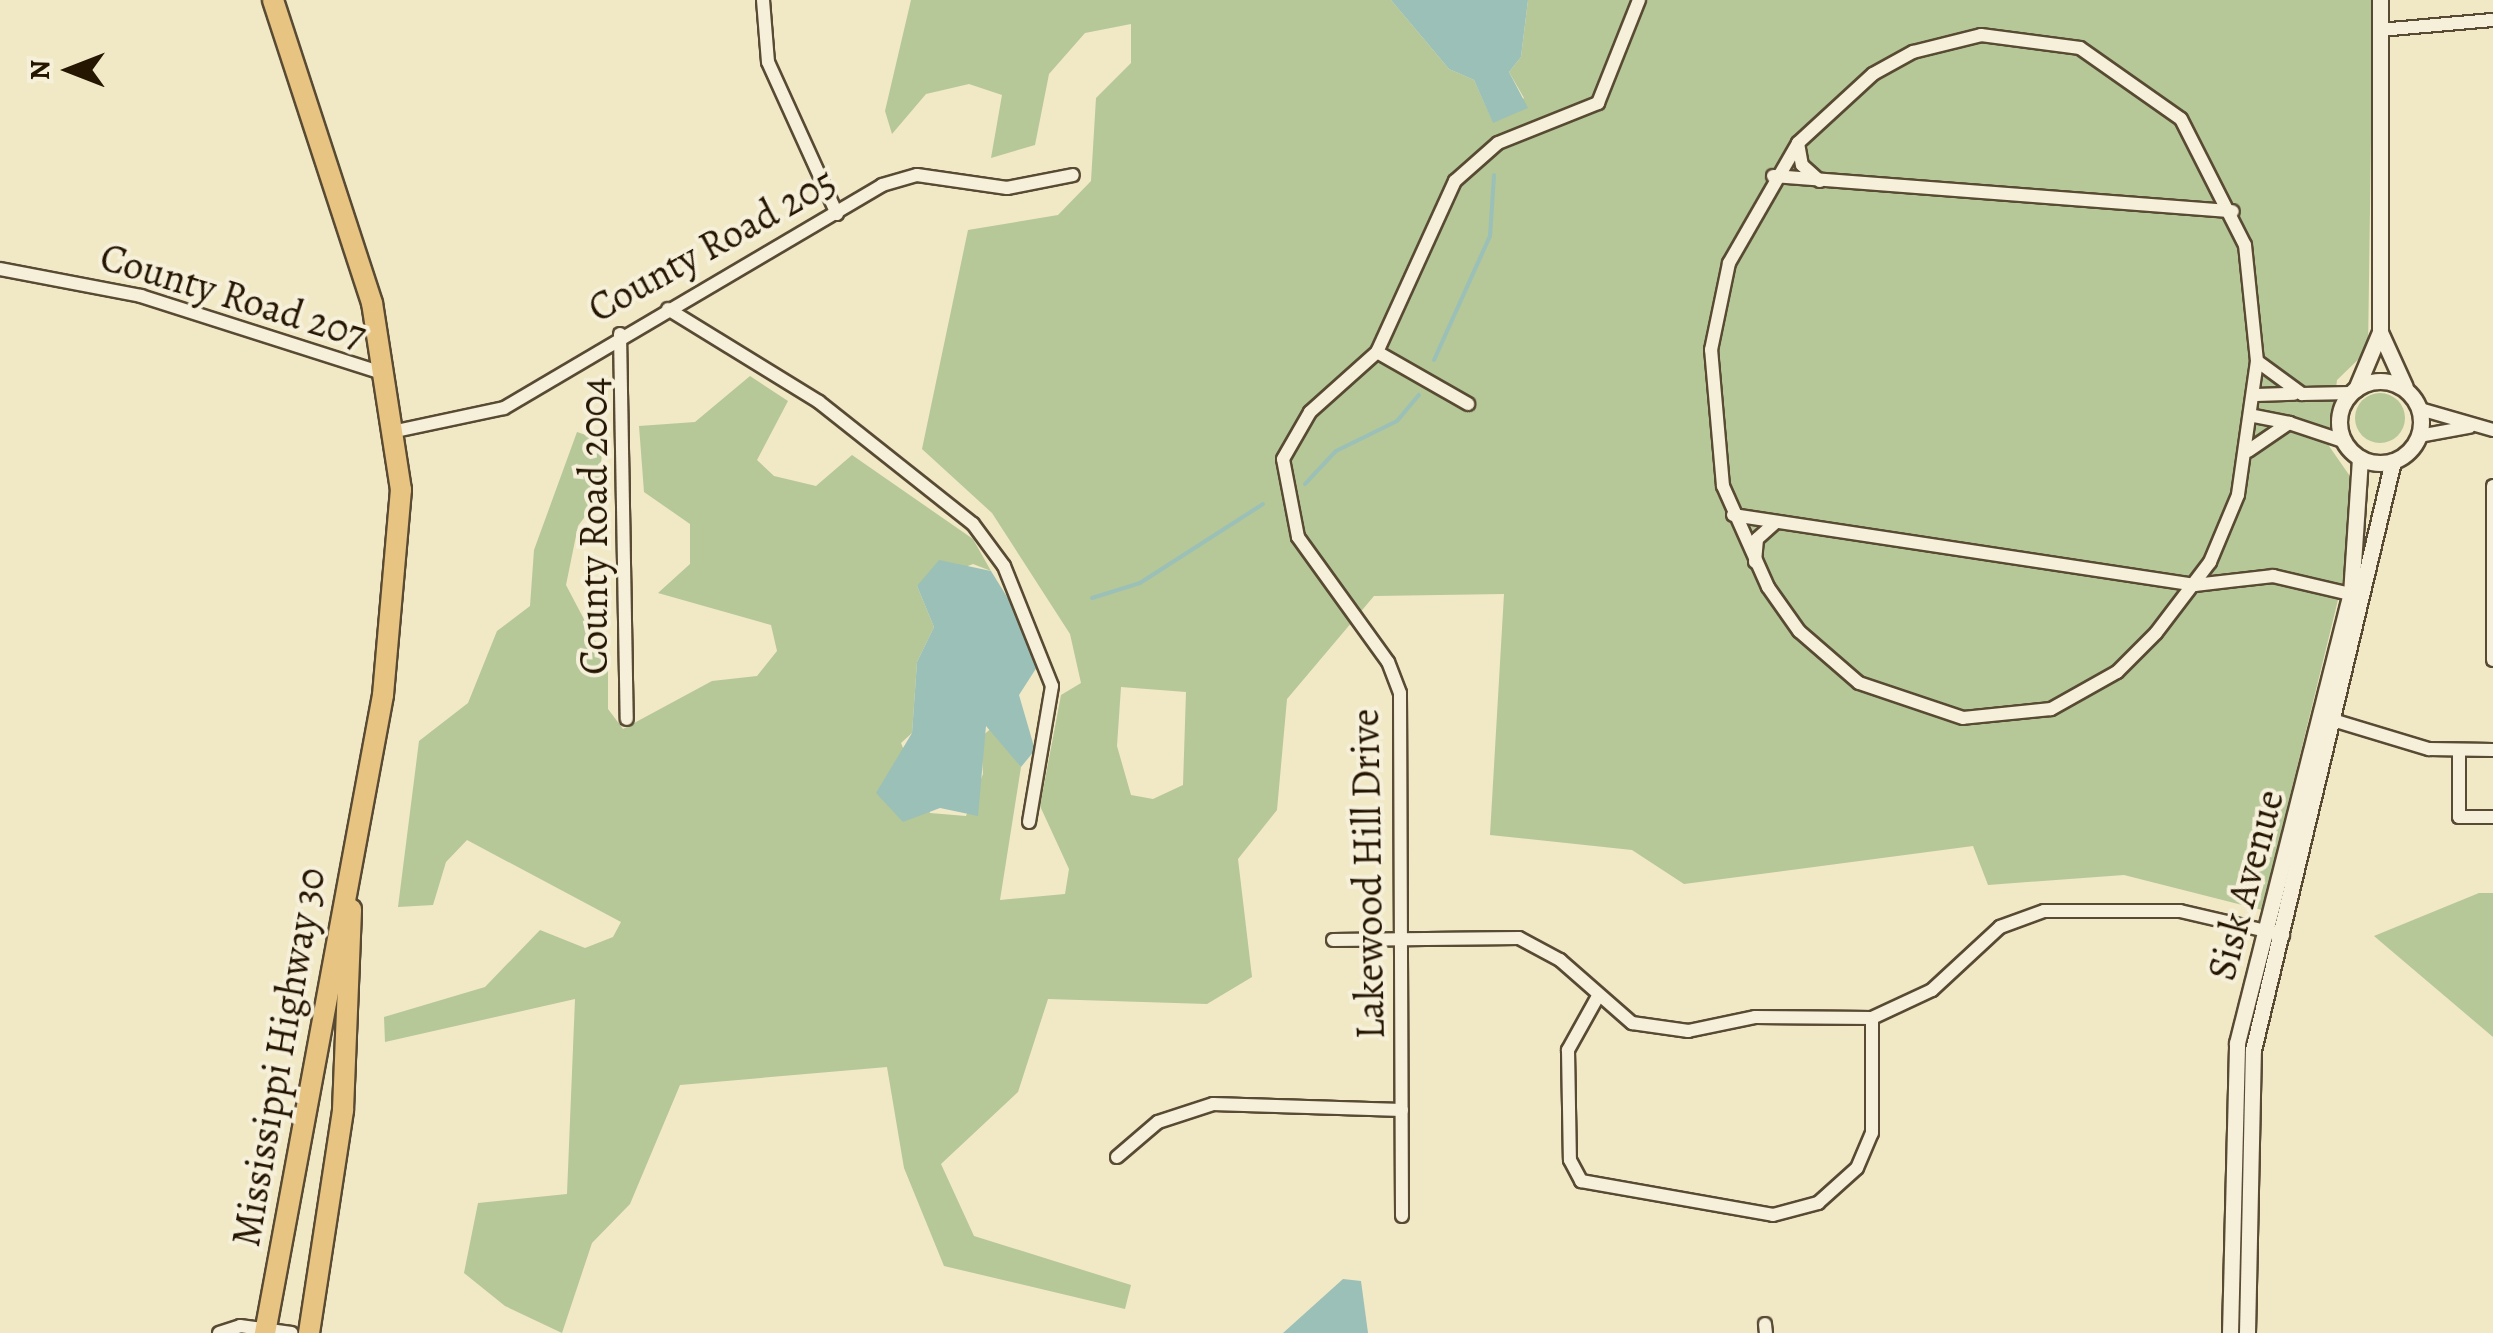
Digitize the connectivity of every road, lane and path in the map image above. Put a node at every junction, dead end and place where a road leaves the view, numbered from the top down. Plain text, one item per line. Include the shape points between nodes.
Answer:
1 (273, 0) edge
2 (763, 0) edge
3 (1639, 0) edge
4 (2380, 0) edge
5 (2493, 20) edge
6 (2380, 30) junction
7 (1798, 142) junction
8 (1073, 175) dead end
9 (1773, 176) junction
10 (1821, 182) junction
11 (2233, 212) junction
12 (837, 214) junction
13 (0, 269) edge
14 (668, 309) junction
15 (2380, 332) junction
16 (620, 334) junction
17 (1377, 352) junction
18 (2258, 361) junction
19 (389, 375) junction
20 (2353, 391) junction
21 (2408, 391) junction
22 (2302, 394) junction
23 (2256, 395) junction
24 (1468, 404) dead end
25 (2420, 409) junction
26 (2254, 416) junction
27 (2289, 422) junction
28 (2469, 427) junction
29 (2493, 430) edge
30 (396, 431) junction
31 (2419, 436) junction
32 (2343, 441) junction
33 (2246, 452) junction
34 (2360, 458) junction
35 (2393, 461) junction
36 (2493, 486) edge
37 (1733, 514) junction
38 (1775, 523) junction
39 (1755, 564) junction
40 (2195, 585) junction
41 (2358, 596) junction
42 (2493, 660) edge
43 (627, 719) dead end
44 (2331, 720) junction
45 (2493, 750) edge
46 (2459, 753) junction
47 (364, 793) junction
48 (2493, 817) edge
49 (1029, 822) dead end
50 (2275, 934) junction
51 (1404, 938) junction
52 (1333, 940) dead end
53 (1597, 998) junction
54 (1872, 1018) junction
55 (314, 1067) junction
56 (344, 1070) junction
57 (1402, 1110) junction
58 (1117, 1156) dead end
59 (1402, 1216) dead end
60 (266, 1330) edge
61 (219, 1333) edge
62 (292, 1333) edge
63 (309, 1333) edge
64 (2230, 1333) edge
65 (2247, 1333) edge

1 - 19 main road, Mississippi Highway 30
2 - 12 street via 768,62
3 - 17 street, Lakewood Hill Drive via 1618,72 1598,103 1498,144 1455,181
4 - 6 street
5 - 6 street
6 - 15 street
7 - 9 street
7 - 10 street via 1802,165
7 - 11 street via 1873,74 1913,52 1981,35 2054,39 2117,66 2181,119
8 - 12 street, County Road 205 via 977,189 904,176
9 - 10 street
9 - 37 street via 1729,262 1710,350 1713,440
10 - 11 street
11 - 18 street via 2252,283
12 - 14 street, County Road 205
13 - 19 street, County Road 207 via 141,296
14 - 16 street, County Road 205
14 - 49 street via 820,402 972,524 1004,566 1052,686
15 - 20 street
15 - 21 street
16 - 30 street, County Road 205 via 485,417
16 - 43 street, County Road 2004
17 - 24 street
17 - 51 street, Lakewood Hill Drive via 1292,433 1282,486 1298,537 1388,662 1400,693
18 - 22 street
18 - 23 street
19 - 30 main road, Mississippi Highway 30
20 - 21 street via 2382,381
20 - 22 street
20 - 32 street via 2340,416
21 - 25 street
22 - 23 street
23 - 26 street
25 - 28 street
25 - 31 street
26 - 27 street
26 - 33 street
27 - 32 street
27 - 33 street
28 - 29 street
28 - 31 street
30 - 47 main road, Mississippi Highway 30 via 401,546
31 - 35 street
32 - 34 street
33 - 40 street via 2233,509
34 - 35 street
34 - 41 street, Sisk Avenue
35 - 41 street, Sisk Avenue
36 - 42 street
37 - 38 street
37 - 39 street
38 - 39 street via 1758,538
38 - 40 street via 1978,545
39 - 40 street via 1828,661 1890,699 1964,718 2051,709 2081,694 2117,672
40 - 41 street via 2273,576
41 - 44 street, Sisk Avenue
44 - 46 street
44 - 50 street, Sisk Avenue
45 - 46 street
46 - 48 street via 2459,817
47 - 55 main road, Mississippi Highway 30
47 - 56 main road, Mississippi Highway 30
50 - 54 street via 2180,911 2044,912 2000,927 1932,990
50 - 64 street, Sisk Avenue via 2232,1085
50 - 65 street, Sisk Avenue via 2253,1050
51 - 52 street
51 - 53 street via 1519,938 1560,960
51 - 57 street, Lakewood Hill Drive
53 - 54 street via 1658,1030 1755,1017
53 - 54 street via 1568,1050 1570,1160 1580,1181 1773,1215 1818,1204 1857,1168 1872,1133
55 - 56 main road
55 - 60 main road, Mississippi Highway 30
56 - 63 main road, Mississippi Highway 30
57 - 58 street via 1212,1104 1158,1122
57 - 59 street, Lakewood Hill Drive
60 - 61 street
60 - 62 street

